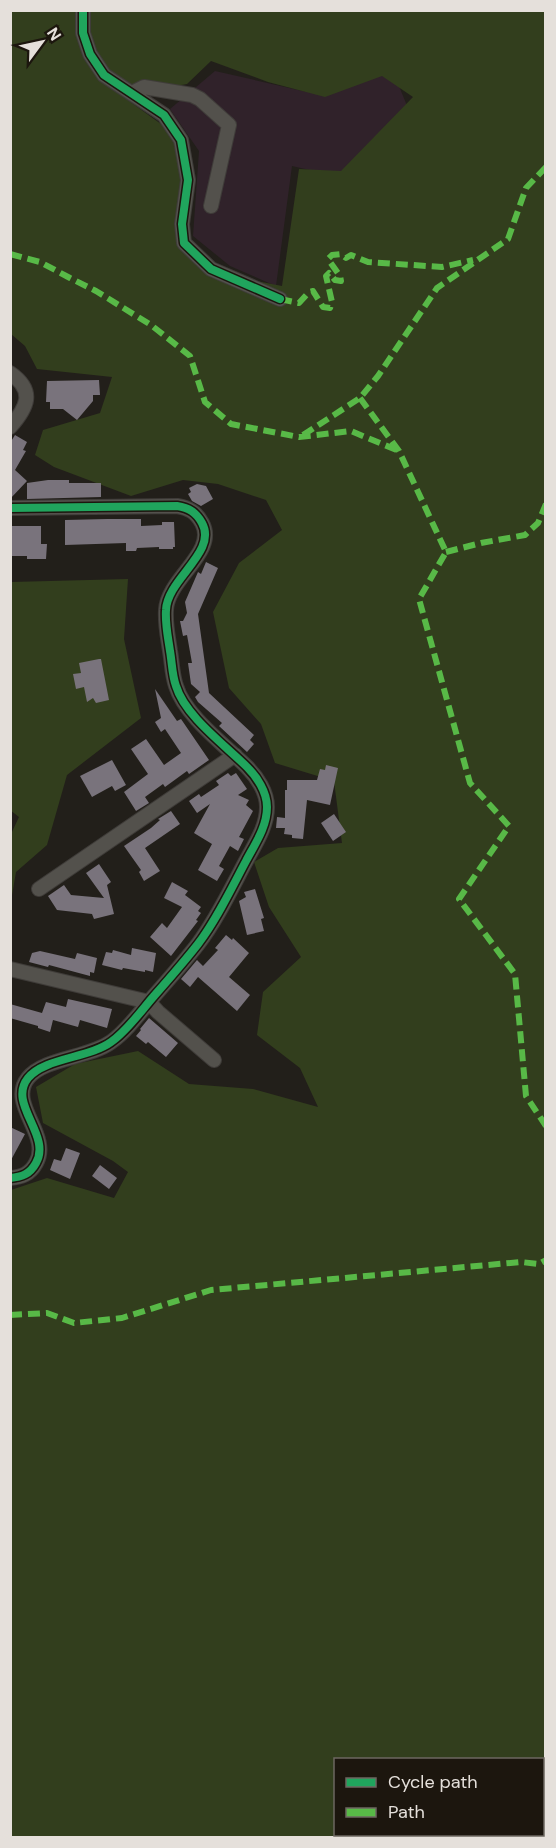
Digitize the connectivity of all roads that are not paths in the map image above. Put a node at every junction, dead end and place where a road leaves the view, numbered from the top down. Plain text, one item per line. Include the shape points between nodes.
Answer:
1 (83, 10) edge
2 (132, 93) junction
3 (211, 206) dead end
4 (280, 300) dead end
5 (10, 374) edge
6 (10, 427) edge
7 (10, 508) edge
8 (235, 755) junction
9 (39, 889) dead end
10 (10, 969) edge
11 (149, 1002) junction
12 (214, 1060) dead end
13 (10, 1178) edge

1 - 2 street via 83,33 90,54 105,75
2 - 3 street via 144,87 192,95 229,125
2 - 4 street via 164,115 181,140 188,180 182,224 184,243 211,269
5 - 6 street via 17,378 27,400 23,413
7 - 8 street via 177,506 198,516 205,527 206,541 170,592 167,630 182,701
8 - 9 street
8 - 11 street via 263,789 267,806 263,828 219,913
10 - 11 street
11 - 12 street
11 - 13 street via 112,1042 30,1076 22,1096 39,1141 40,1157 33,1170

